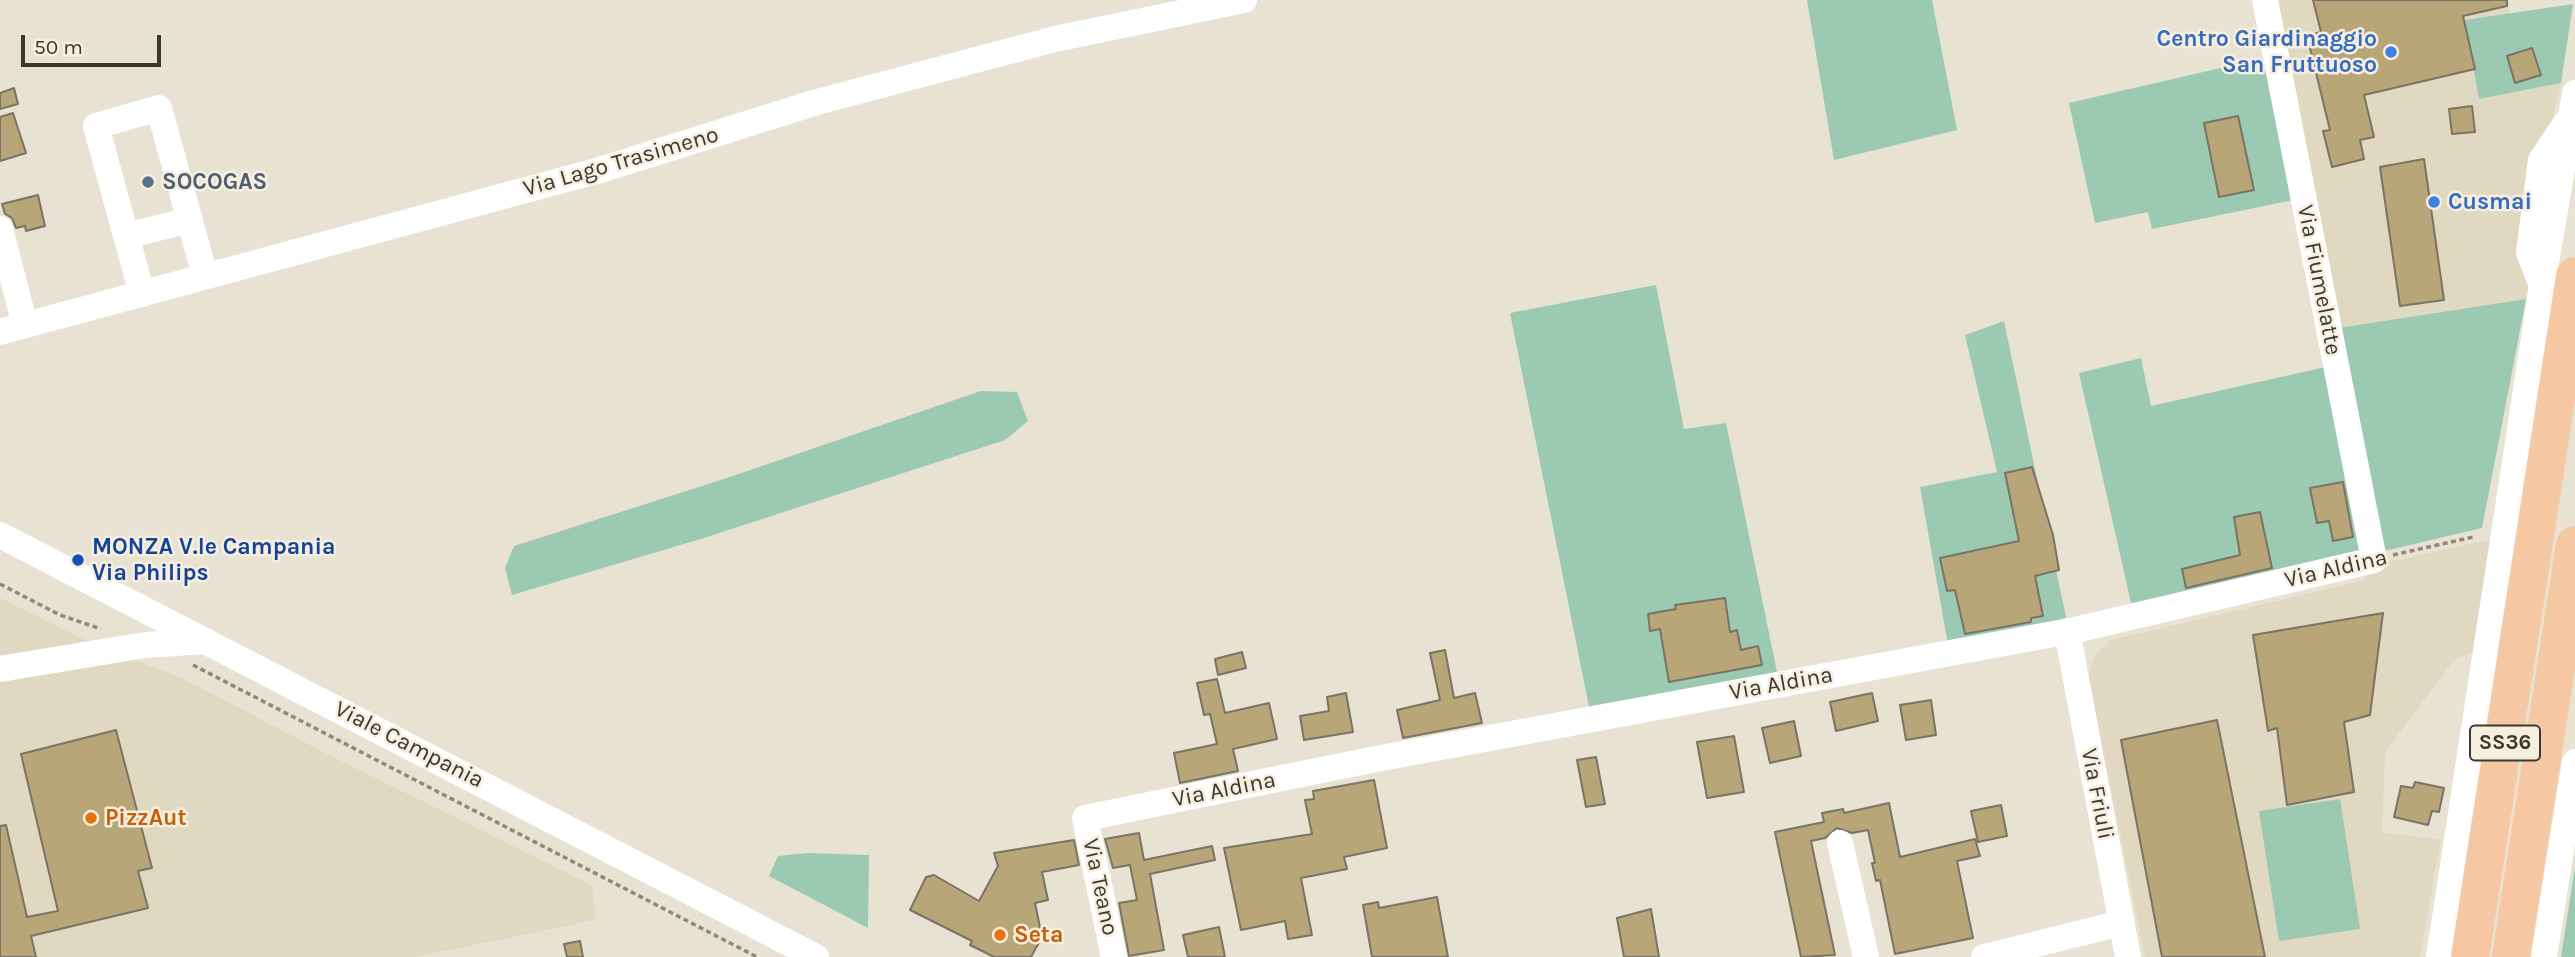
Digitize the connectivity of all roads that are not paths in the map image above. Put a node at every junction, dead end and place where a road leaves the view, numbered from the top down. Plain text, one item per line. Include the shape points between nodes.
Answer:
1 (1244, 0) edge
2 (2265, 0) edge
3 (2574, 103) edge
4 (190, 220) junction
5 (0, 229) edge
6 (126, 236) junction
7 (205, 276) junction
8 (2558, 281) edge
9 (142, 294) junction
10 (25, 326) junction
11 (0, 332) edge
12 (0, 535) edge
13 (2575, 545) edge
14 (2374, 560) joint
15 (2067, 631) junction
16 (208, 641) junction
17 (0, 669) edge
18 (2575, 762) edge
19 (1085, 818) joint
20 (1840, 843) dead end
21 (2121, 923) junction
22 (816, 957) edge
23 (1114, 957) edge
24 (1866, 957) edge
25 (1984, 957) edge
26 (2128, 957) edge
27 (2439, 957) edge
28 (2470, 957) edge
29 (2511, 957) edge
30 (2544, 957) edge

1 - 7 street, Via Lago Trasimeno via 1029,46 817,102 587,174
2 - 14 street, Via Fiumelatte
3 - 8 street
3 - 8 street via 2530,185 2529,252
4 - 6 street
4 - 6 street via 159,108 96,126
4 - 7 street
5 - 10 street
6 - 9 street
7 - 9 street, Via Lago Trasimeno
8 - 27 street
8 - 28 highway, SS36
9 - 10 street, Via Lago Trasimeno
10 - 11 street, Via Lago Trasimeno
12 - 16 street, Viale Campania
13 - 29 highway, SS36
14 - 15 street, Via Aldina
15 - 19 street, Via Aldina via 1376,759
15 - 21 street, Via Friuli
16 - 17 street via 145,645
16 - 22 street, Viale Campania
18 - 30 street
19 - 23 street, Via Teano
20 - 24 street
21 - 25 street
21 - 26 street, Via Friuli

